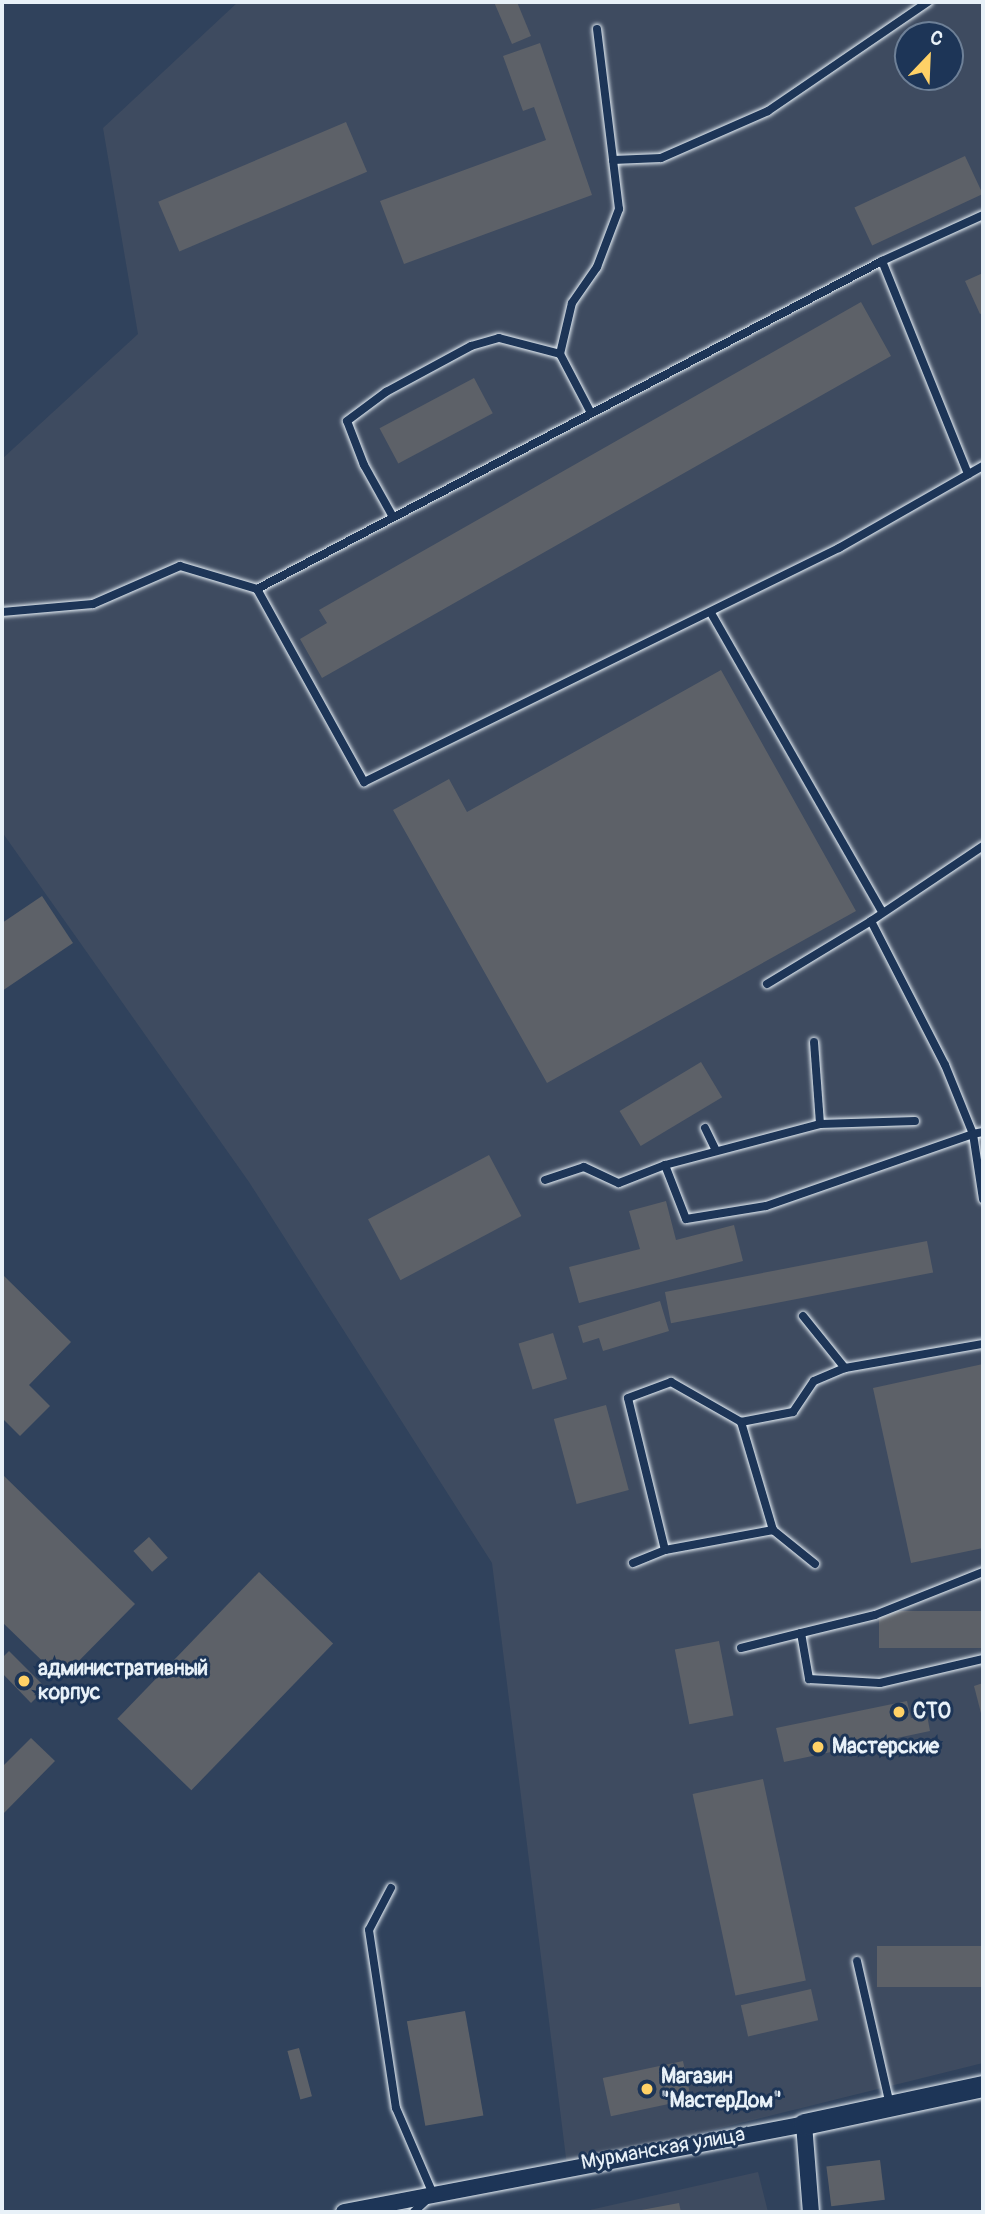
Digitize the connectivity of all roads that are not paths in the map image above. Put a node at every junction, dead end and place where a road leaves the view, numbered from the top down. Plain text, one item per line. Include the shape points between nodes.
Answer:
1 (928, 2) edge
2 (597, 29) dead end
3 (613, 160) junction
4 (983, 215) edge
5 (882, 261) junction
6 (560, 354) junction
7 (591, 413) junction
8 (983, 466) edge
9 (968, 474) junction
10 (393, 517) junction
11 (257, 589) junction
12 (2, 612) edge
13 (711, 612) junction
14 (983, 846) edge
15 (882, 911) junction
16 (871, 921) junction
17 (767, 984) dead end
18 (814, 1042) dead end
19 (915, 1121) dead end
20 (820, 1124) junction
21 (705, 1128) dead end
22 (983, 1132) edge
23 (973, 1134) junction
24 (716, 1151) junction
25 (665, 1164) junction
26 (545, 1180) dead end
27 (983, 1199) edge
28 (803, 1316) dead end
29 (983, 1344) edge
30 (845, 1368) junction
31 (741, 1422) junction
32 (773, 1530) junction
33 (665, 1550) junction
34 (634, 1563) dead end
35 (815, 1563) dead end
36 (983, 1572) edge
37 (801, 1633) junction
38 (741, 1648) dead end
39 (983, 1658) edge
40 (391, 1888) dead end
41 (857, 1961) dead end
42 (983, 2086) edge
43 (890, 2105) junction
44 (804, 2123) junction
45 (433, 2194) junction
46 (344, 2212) edge
47 (414, 2212) edge
48 (811, 2212) edge

1 - 3 lane via 768,111 661,158
2 - 3 lane
3 - 6 lane via 619,209 597,267 572,303
4 - 5 lane
5 - 7 lane
5 - 9 lane
6 - 7 lane
6 - 10 lane via 499,338 471,346 386,392 347,421
7 - 10 lane
8 - 9 lane
9 - 13 lane via 839,548
10 - 11 lane
11 - 12 lane via 180,566 93,604
11 - 13 lane via 364,782
13 - 15 lane
14 - 15 lane
15 - 16 lane
16 - 17 lane
16 - 23 lane via 945,1065
18 - 20 lane
19 - 20 lane
20 - 24 lane
21 - 24 lane
22 - 23 lane
23 - 25 lane via 765,1206 686,1219
23 - 27 lane
24 - 25 lane
25 - 26 lane via 619,1183 584,1167
28 - 30 lane
29 - 30 lane
30 - 31 lane via 814,1381 793,1412
31 - 32 lane
31 - 33 lane via 671,1381 628,1398
32 - 33 lane
32 - 35 lane
33 - 34 lane
36 - 37 lane via 875,1615
37 - 38 lane
37 - 39 lane via 809,1679 880,1683
40 - 45 lane via 369,1930 396,2108
41 - 43 lane
42 - 43 street, Мурманская улица
43 - 44 street, Мурманская улица
44 - 45 street, Мурманская улица
44 - 48 street
45 - 46 street, Мурманская улица
45 - 47 lane

